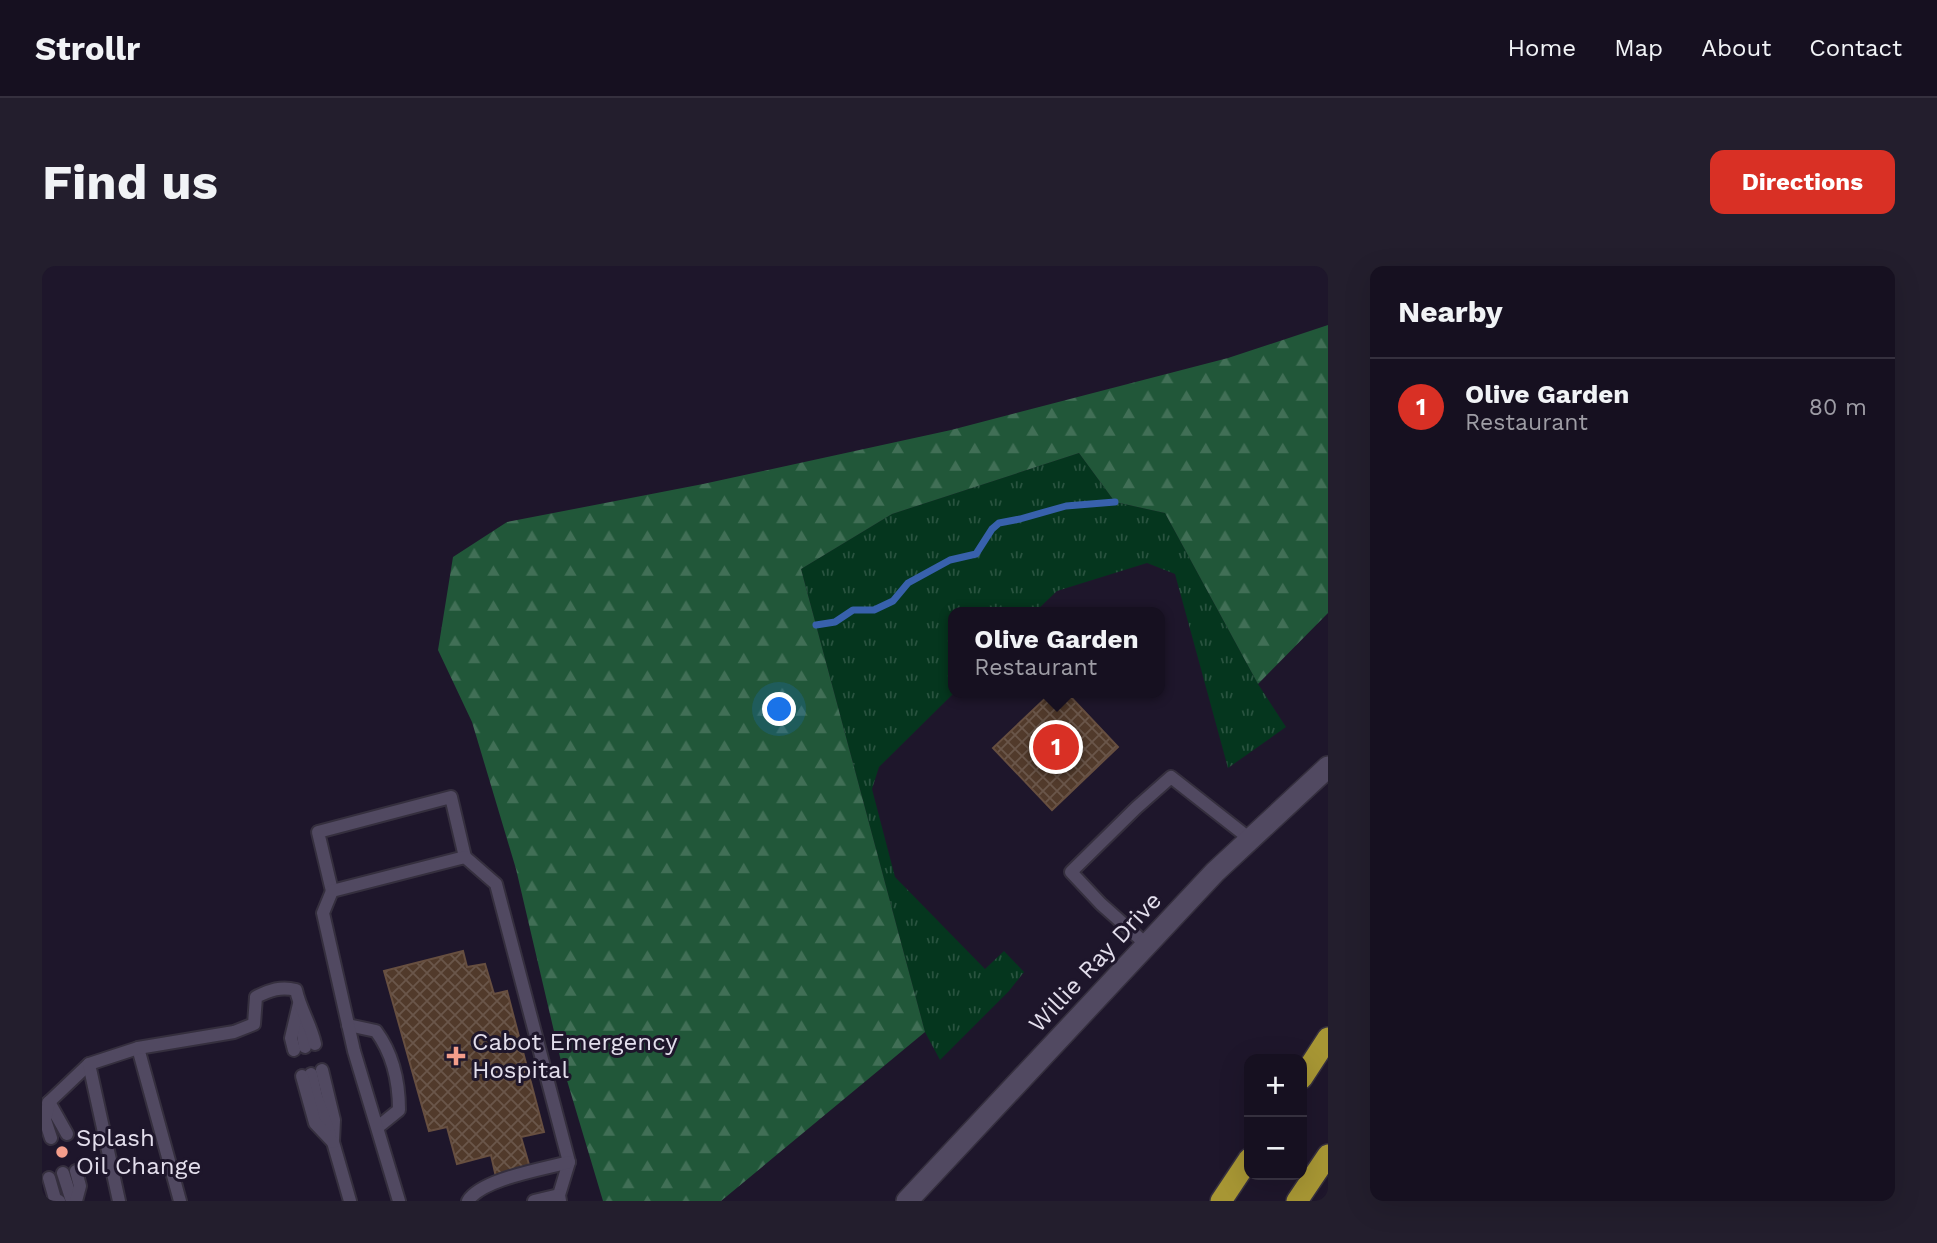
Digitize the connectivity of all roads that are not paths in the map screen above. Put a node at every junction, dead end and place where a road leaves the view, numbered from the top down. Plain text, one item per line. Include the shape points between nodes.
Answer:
1 (1328, 767) edge
2 (1250, 839) junction
3 (465, 857) junction
4 (332, 891) junction
5 (1147, 945) junction
6 (299, 1004) junction
7 (348, 1025) junction
8 (1328, 1038) edge
9 (138, 1048) junction
10 (89, 1064) junction
11 (1307, 1070) edge
12 (46, 1106) edge
13 (378, 1127) junction
14 (67, 1134) dead end
15 (51, 1138) dead end
16 (333, 1142) junction
17 (1328, 1156) edge
18 (569, 1162) junction
19 (1244, 1167) edge
20 (76, 1171) dead end
21 (62, 1173) dead end
22 (49, 1178) dead end
23 (560, 1198) edge
24 (59, 1201) edge
25 (74, 1201) edge
26 (120, 1201) edge
27 (180, 1201) edge
28 (350, 1201) edge
29 (399, 1201) edge
30 (468, 1201) edge
31 (534, 1201) edge
32 (907, 1201) edge
33 (1222, 1201) edge
34 (1297, 1201) edge

1 - 2 street, Willie Ray Drive
2 - 5 street, Willie Ray Drive
2 - 5 lane via 1171,777 1071,872
3 - 4 lane
3 - 4 lane via 451,797 318,832
3 - 18 lane via 496,884
4 - 7 lane via 323,913
5 - 32 street, Willie Ray Drive
6 - 6 lane via 291,1038 305,1047 312,1030
6 - 9 lane via 296,990 269,990 256,997 254,1024 234,1032
7 - 13 lane
7 - 13 lane via 376,1031 393,1064 399,1110
8 - 11 highway
9 - 10 lane
9 - 27 lane
10 - 12 lane
10 - 26 lane
12 - 14 lane
12 - 15 lane
13 - 29 lane
16 - 16 lane via 334,1120 312,1073 315,1123
16 - 28 lane
17 - 34 highway
18 - 23 lane
18 - 30 lane via 491,1182
19 - 33 highway
20 - 25 lane via 80,1186
21 - 25 lane
22 - 24 lane
23 - 31 lane

